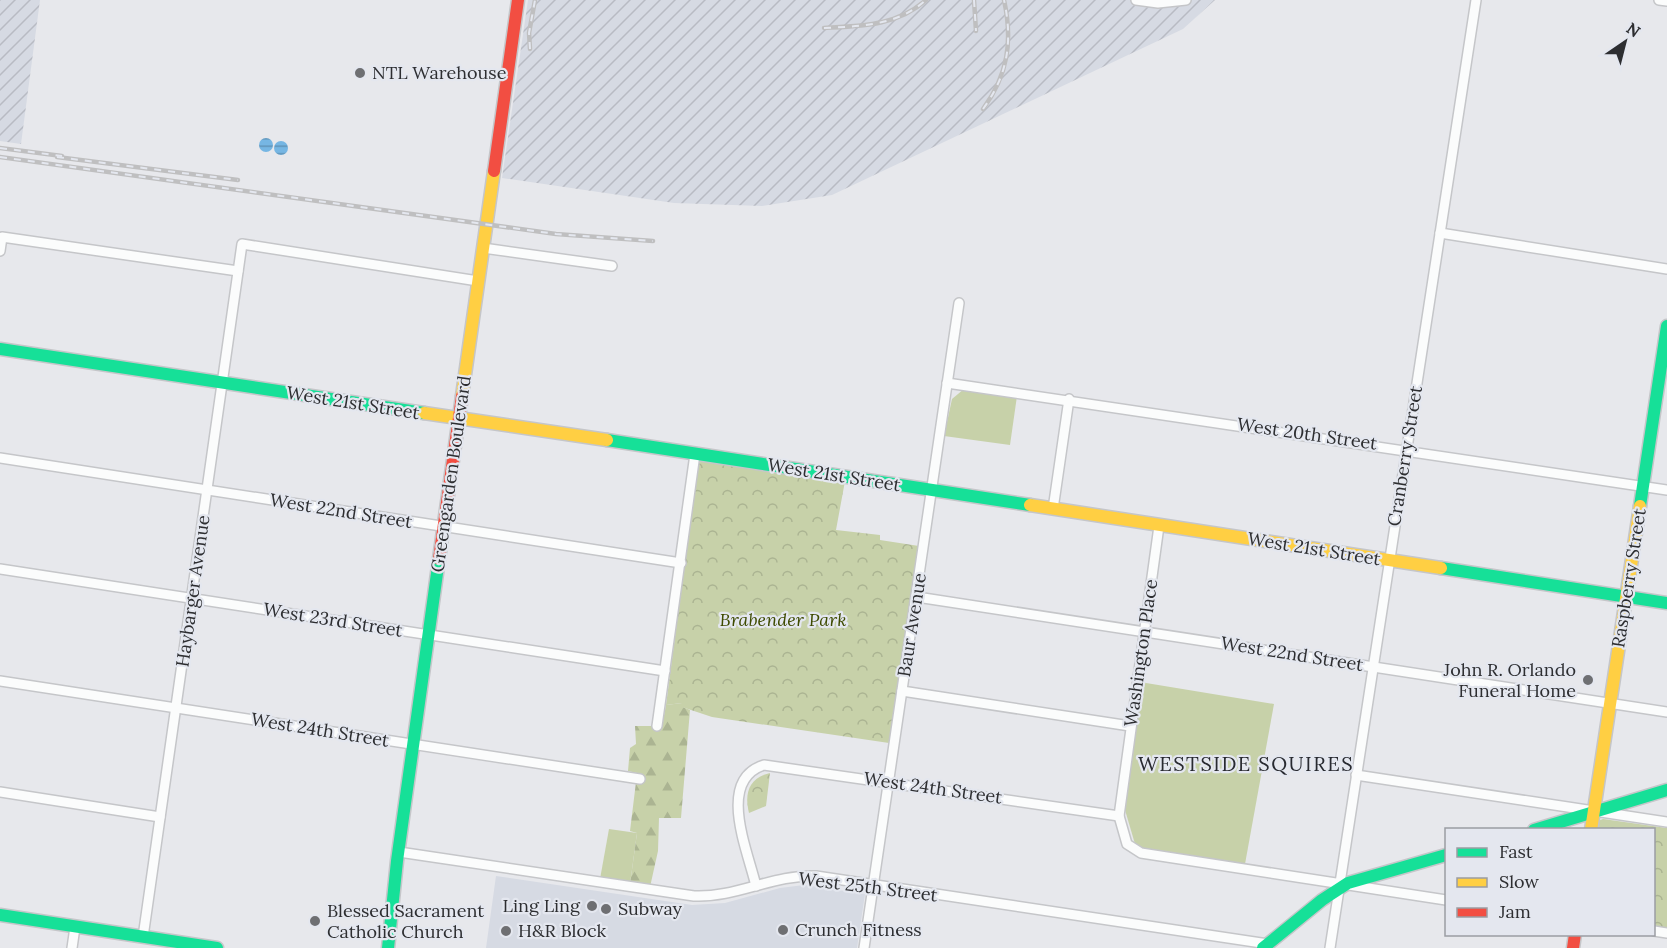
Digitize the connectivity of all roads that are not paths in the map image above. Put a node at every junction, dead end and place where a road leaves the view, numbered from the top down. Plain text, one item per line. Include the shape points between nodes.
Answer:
1 (518, 0) edge
2 (1136, 0) edge
3 (1186, 0) edge
4 (1476, 0) edge
5 (1659, 0) edge
6 (1667, 1) edge
7 (1440, 233) junction
8 (483, 248) junction
9 (0, 251) edge
10 (612, 266) dead end
11 (1667, 269) edge
12 (238, 271) junction
13 (478, 281) junction
14 (960, 303) dead end
15 (1667, 326) edge
16 (0, 349) edge
17 (1663, 378) edge
18 (222, 383) junction
19 (947, 383) junction
20 (1070, 399) junction
21 (459, 419) junction
22 (1406, 449) junction
23 (695, 454) junction
24 (0, 458) edge
25 (1643, 486) junction
26 (931, 489) junction
27 (207, 490) junction
28 (1667, 490) edge
29 (1053, 509) junction
30 (1160, 526) junction
31 (444, 527) junction
32 (1388, 561) junction
33 (681, 563) junction
34 (0, 569) edge
35 (917, 597) junction
36 (1626, 597) junction
37 (192, 599) junction
38 (1667, 603) edge
39 (1144, 632) junction
40 (429, 635) junction
41 (1372, 667) junction
42 (665, 671) junction
43 (0, 681) edge
44 (902, 691) junction
45 (1610, 703) junction
46 (176, 708) junction
47 (1667, 711) edge
48 (657, 726) dead end
49 (1130, 726) junction
50 (414, 744) junction
51 (1356, 775) junction
52 (640, 779) dead end
53 (889, 781) junction
54 (1667, 790) edge
55 (0, 792) edge
56 (1593, 811) junction
57 (1119, 816) junction
58 (160, 817) junction
59 (1667, 822) edge
60 (1540, 828) edge
61 (1591, 828) edge
62 (399, 852) junction
63 (1445, 855) edge
64 (873, 885) junction
65 (756, 886) junction
66 (1341, 886) junction
67 (1445, 900) edge
68 (0, 915) edge
69 (75, 927) junction
70 (143, 937) junction
71 (177, 945) edge
72 (1266, 946) edge
73 (72, 948) edge
74 (217, 948) edge
75 (388, 948) edge
76 (864, 948) edge
77 (1330, 948) edge

1 - 8 street, Greengarden Boulevard
2 - 3 street
4 - 7 street, Cranberry Street
5 - 6 street
7 - 11 street
7 - 22 street, Cranberry Street
8 - 10 street
8 - 13 street, Greengarden Boulevard
9 - 12 street via 2,237
12 - 13 street, Haybarger Avenue via 242,244
12 - 18 street, Haybarger Avenue
13 - 21 street, Greengarden Boulevard
14 - 19 street, Baur Avenue
15 - 17 street, Raspberry Street
16 - 18 street, West 21st Street
17 - 25 street, Raspberry Street
18 - 21 street, West 21st Street
18 - 27 street, Haybarger Avenue
19 - 20 street, West 20th Street
19 - 26 street, Baur Avenue
20 - 22 street, West 20th Street
20 - 29 street
21 - 23 street, West 21st Street
21 - 31 street, Greengarden Boulevard
22 - 25 street, West 20th Street
22 - 32 street, Cranberry Street
23 - 26 street, West 21st Street
23 - 33 street
24 - 27 street, West 22nd Street
25 - 28 street, West 20th Street
25 - 36 street, Raspberry Street
26 - 29 street, West 21st Street
26 - 35 street, Baur Avenue
27 - 31 street, West 22nd Street
27 - 37 street, Haybarger Avenue
29 - 30 street, West 21st Street
30 - 32 street, West 21st Street
30 - 39 street, Washington Place
31 - 33 street, West 22nd Street
31 - 40 street, Greengarden Boulevard
32 - 36 street, West 21st Street
32 - 41 street, Cranberry Street
33 - 42 street
34 - 37 street, West 23rd Street
35 - 39 street, West 22nd Street
35 - 44 street, Baur Avenue
36 - 38 street, West 21st Street
36 - 45 street, Raspberry Street
37 - 40 street, West 23rd Street
37 - 46 street, Haybarger Avenue
39 - 41 street, West 22nd Street
39 - 49 street, Washington Place
40 - 42 street, West 23rd Street
40 - 50 street, Greengarden Boulevard
41 - 45 street, West 22nd Street
41 - 51 street, Cranberry Street
42 - 48 street
43 - 46 street, West 24th Street
44 - 49 street
44 - 53 street, Baur Avenue
45 - 47 street, West 22nd Street
45 - 56 street, Raspberry Street
46 - 50 street, West 24th Street
46 - 58 street, Haybarger Avenue
49 - 57 street, Washington Place
50 - 52 street, West 24th Street
50 - 62 street, Greengarden Boulevard
51 - 56 street
51 - 66 street, Cranberry Street
53 - 57 street, West 24th Street
53 - 64 street, Baur Avenue
53 - 65 street, West 24th Street via 771,765 749,772 737,797
54 - 56 street
55 - 58 street
56 - 59 street
56 - 60 street
56 - 61 street, Raspberry Street
57 - 66 street, Washington Place via 1124,839 1131,849 1141,853
58 - 70 street, Haybarger Avenue
62 - 65 street, West 25th Street via 694,896
62 - 75 street, Greengarden Boulevard
63 - 66 street
64 - 65 street, West 25th Street via 806,876
64 - 72 street, West 25th Street
64 - 76 street, Baur Avenue
66 - 67 street
66 - 72 street
66 - 77 street, Cranberry Street
68 - 69 street
69 - 70 street
69 - 73 street
70 - 71 street
71 - 74 street

